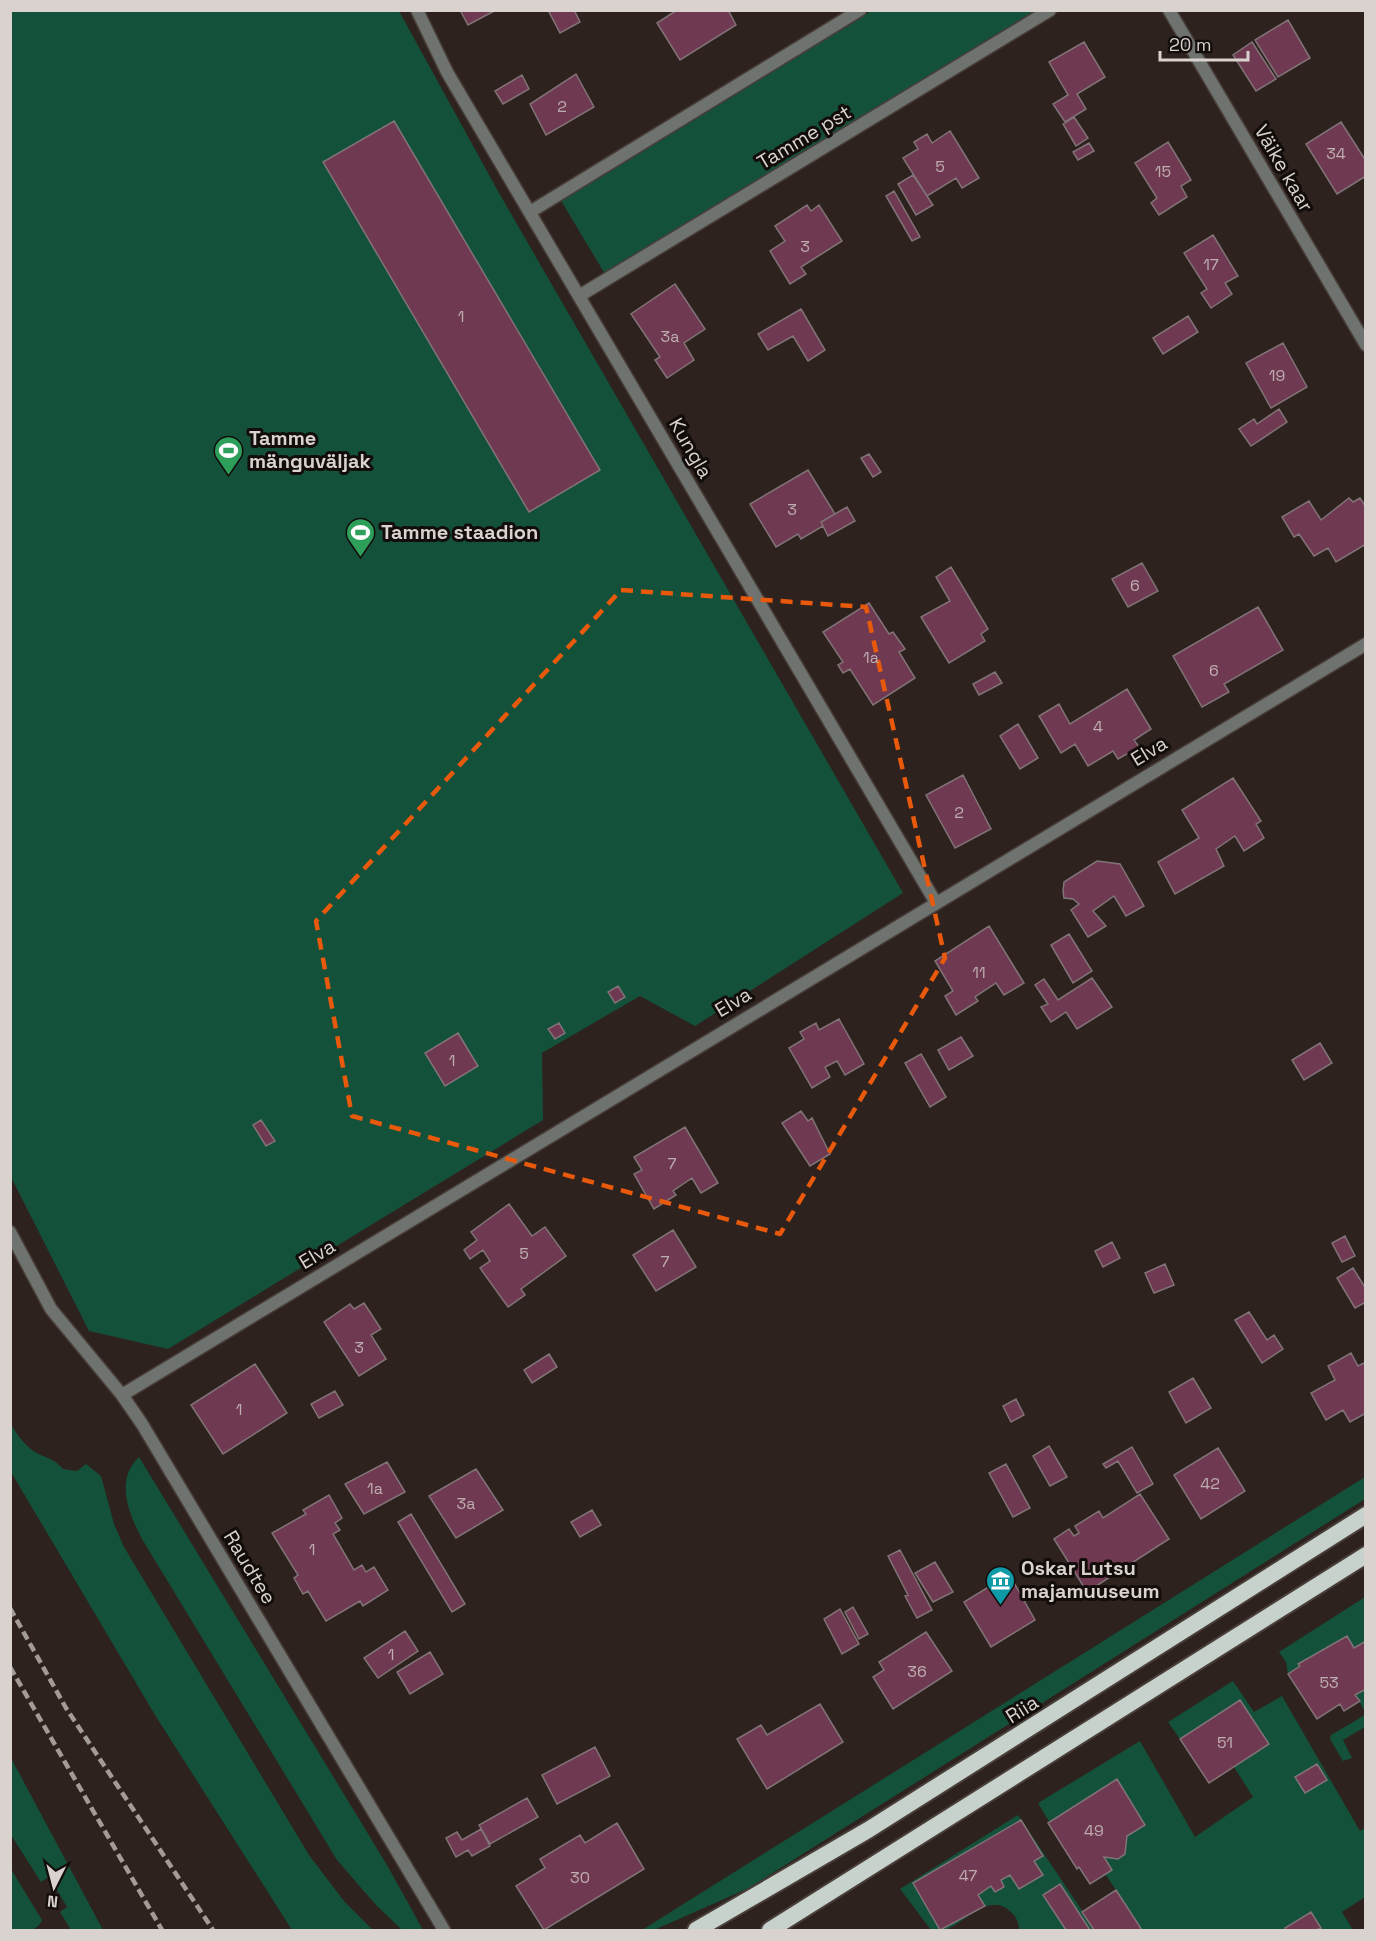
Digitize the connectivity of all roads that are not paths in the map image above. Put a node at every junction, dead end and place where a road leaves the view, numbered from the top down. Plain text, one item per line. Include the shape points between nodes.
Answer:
1 (417, 10) edge
2 (860, 10) edge
3 (1050, 10) edge
4 (1169, 10) edge
5 (530, 212) junction
6 (579, 296) junction
7 (1365, 345) edge
8 (1365, 644) edge
9 (936, 903) junction
10 (10, 1232) edge
11 (122, 1395) junction
12 (1365, 1515) edge
13 (1365, 1555) edge
14 (444, 1930) edge
15 (696, 1930) edge
16 (770, 1930) edge

1 - 5 street, Kungla via 447,72
2 - 5 street
3 - 6 street, Tamme pst
4 - 7 street, Väike kaar
5 - 6 street, Kungla
6 - 9 street, Kungla
8 - 9 street, Elva
9 - 11 street, Elva
10 - 11 street, Raudtee via 51,1309
11 - 14 street, Raudtee
12 - 15 highway, Riia via 868,1830
13 - 16 highway

